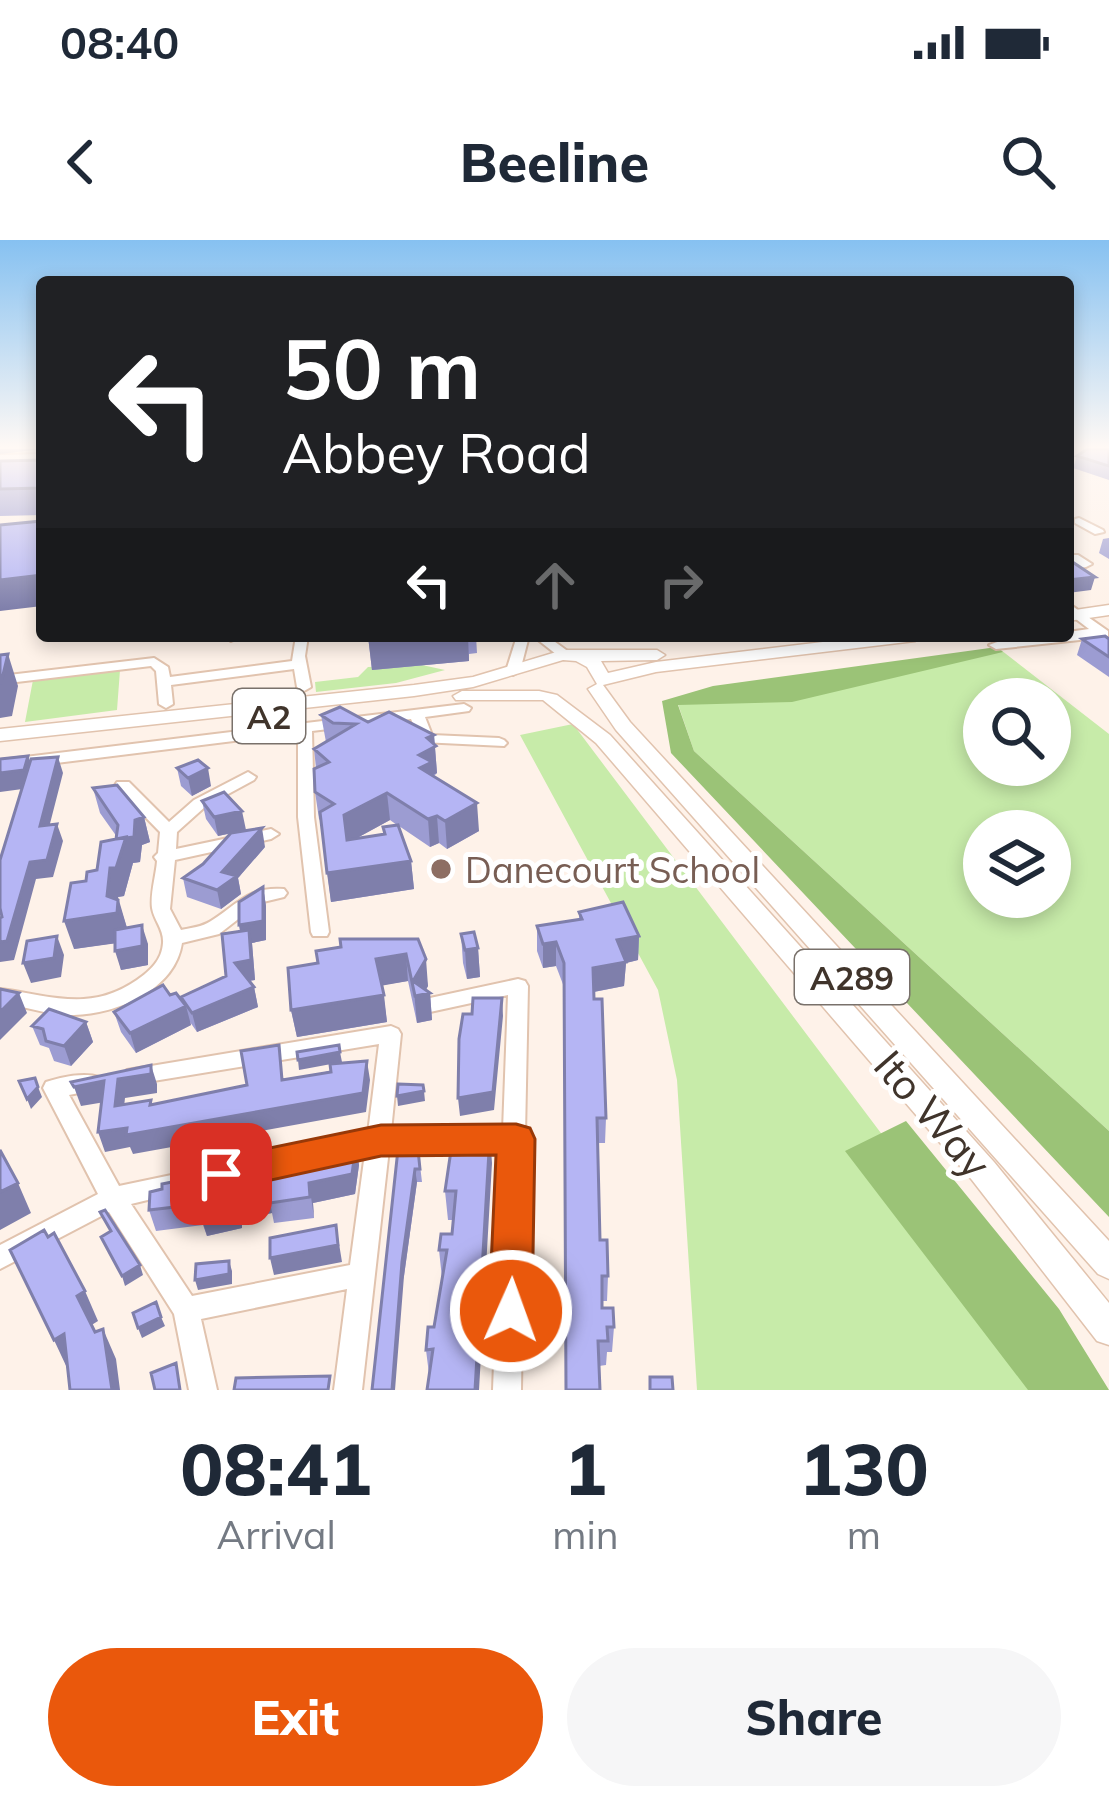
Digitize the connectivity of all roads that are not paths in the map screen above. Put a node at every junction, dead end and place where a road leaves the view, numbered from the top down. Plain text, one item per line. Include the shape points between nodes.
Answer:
1 (1090, 527) dead end
2 (1074, 529) edge
3 (1109, 600) edge
4 (1074, 610) edge
5 (1109, 610) edge
6 (1074, 611) edge
7 (1074, 614) edge
8 (1105, 635) edge
9 (1074, 638) edge
10 (301, 642) edge
11 (521, 642) edge
12 (548, 642) edge
13 (786, 642) edge
14 (865, 642) edge
15 (1029, 642) edge
16 (996, 645) dead end
17 (567, 655) junction
18 (299, 664) junction
19 (513, 671) junction
20 (0, 680) edge
21 (164, 682) junction
22 (600, 684) junction
23 (304, 687) dead end
24 (545, 698) junction
25 (166, 704) dead end
26 (464, 708) dead end
27 (418, 720) junction
28 (305, 728) junction
29 (0, 735) edge
30 (499, 743) dead end
31 (0, 747) edge
32 (0, 765) edge
33 (248, 777) dead end
34 (123, 785) edge
35 (170, 831) junction
36 (271, 834) dead end
37 (164, 857) junction
38 (278, 893) dead end
39 (320, 932) dead end
40 (173, 938) junction
41 (0, 996) edge
42 (430, 1005) edge
43 (516, 1139) junction
44 (381, 1141) junction
45 (316, 1154) edge
46 (207, 1178) edge
47 (113, 1198) junction
48 (0, 1258) edge
49 (1109, 1264) edge
50 (361, 1276) junction
51 (186, 1310) junction
52 (1109, 1329) edge
53 (203, 1390) edge
54 (348, 1390) edge
55 (507, 1390) edge

1 - 2 street
3 - 4 main road
5 - 6 main road
7 - 8 street
8 - 9 street
10 - 18 street
11 - 19 street
12 - 17 street
13 - 17 main road
14 - 22 main road via 656,667
15 - 16 street
17 - 19 main road via 536,657
17 - 22 main road, Ito Way via 594,665
18 - 21 street
18 - 23 street
19 - 24 main road, Ito Way via 518,686
19 - 29 main road, A2 via 458,684
20 - 21 street via 154,662
21 - 25 street
22 - 24 main road
22 - 49 main road, Ito Way / A289 via 623,727
24 - 31 main road, A2 via 444,698
24 - 52 main road, Ito Way / A289 via 603,739 983,1171
26 - 27 street
27 - 28 street
27 - 30 street via 425,739
28 - 32 street
28 - 39 street
33 - 35 street
34 - 35 street
35 - 37 street
36 - 37 street
37 - 40 street via 161,909
38 - 40 street via 253,898 212,930
40 - 41 street via 161,974 113,1000 77,1008
42 - 43 street via 518,986
43 - 44 street
43 - 55 street
44 - 45 street
44 - 47 street via 391,1034 54,1088
44 - 50 street
46 - 47 street
47 - 48 street
47 - 51 street
50 - 51 street
50 - 54 street
51 - 53 street

